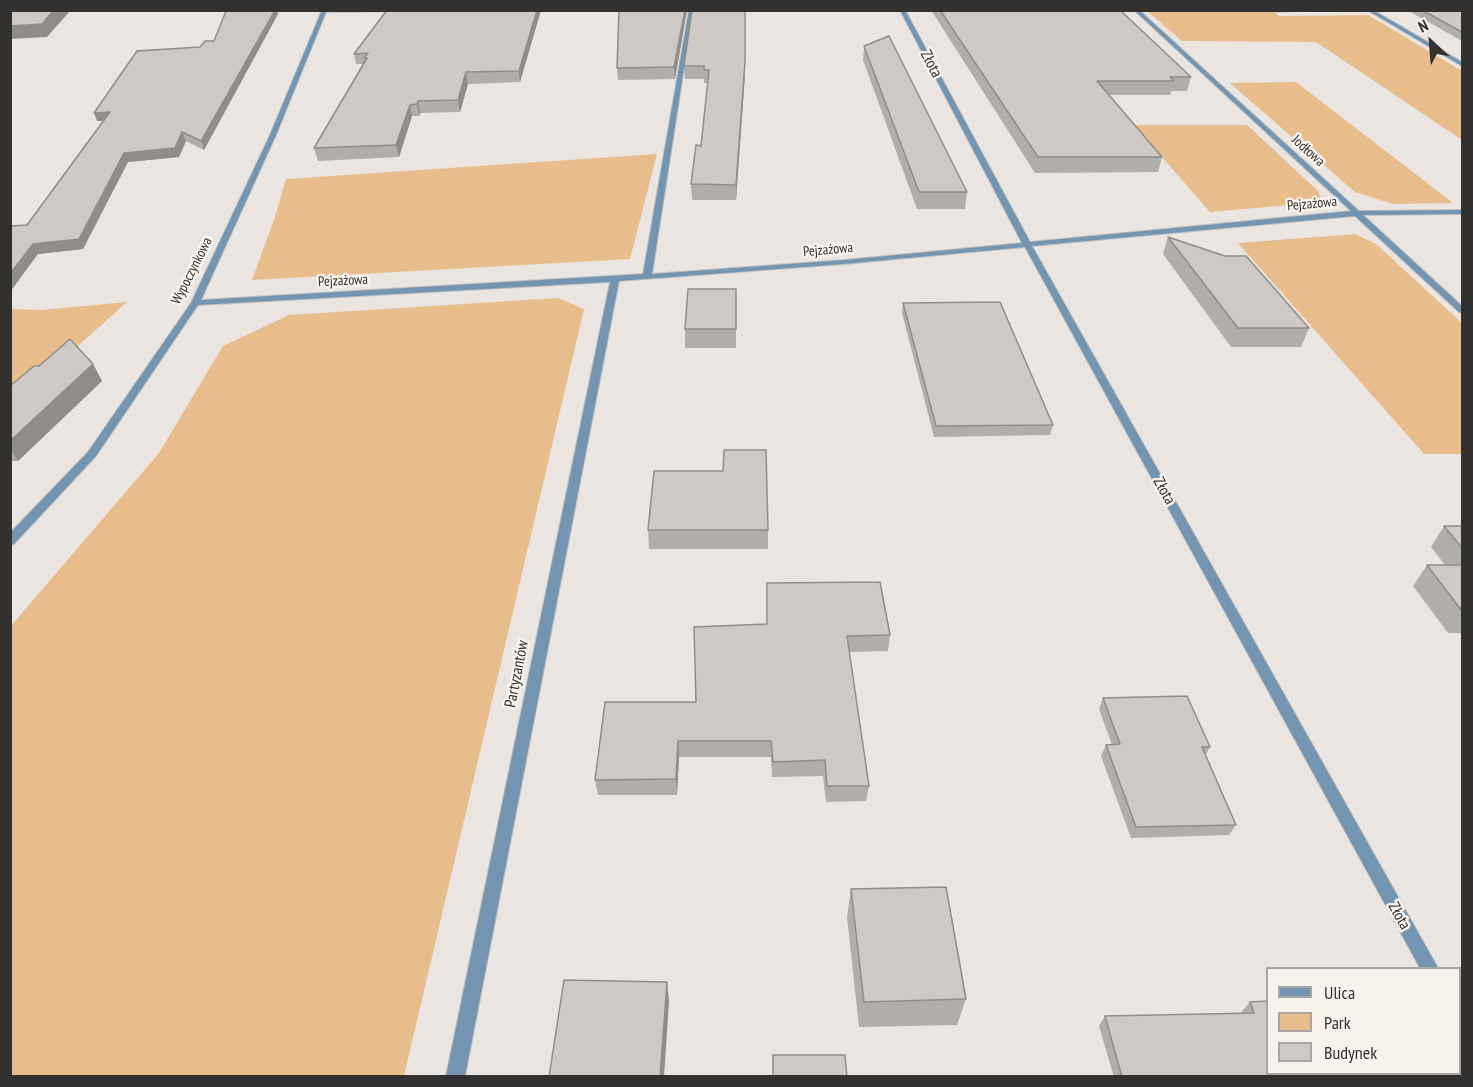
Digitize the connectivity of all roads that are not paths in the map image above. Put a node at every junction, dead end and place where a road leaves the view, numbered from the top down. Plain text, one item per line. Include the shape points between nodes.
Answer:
1 (691, 10) edge
2 (903, 10) edge
3 (1136, 10) edge
4 (1369, 10) edge
5 (325, 11) edge
6 (407, 11) edge
7 (1462, 64) edge
8 (1462, 212) edge
9 (1358, 213) junction
10 (1027, 244) junction
11 (647, 276) junction
12 (615, 279) junction
13 (195, 303) junction
14 (1462, 310) edge
15 (10, 541) edge
16 (1428, 967) edge
17 (455, 1077) edge

1 - 11 street
2 - 10 street, Złota
3 - 9 street, Jodłowa
4 - 7 street
5 - 6 street
5 - 13 street, Wypoczynkowa
8 - 9 street, Pejzażowa
9 - 10 street, Pejzażowa
9 - 14 street, Jodłowa
10 - 11 street, Pejzażowa
10 - 16 street, Złota
11 - 12 street, Pejzażowa
12 - 13 street, Pejzażowa
12 - 17 street, Partyzantów
13 - 15 street, Wypoczynkowa via 92,454

